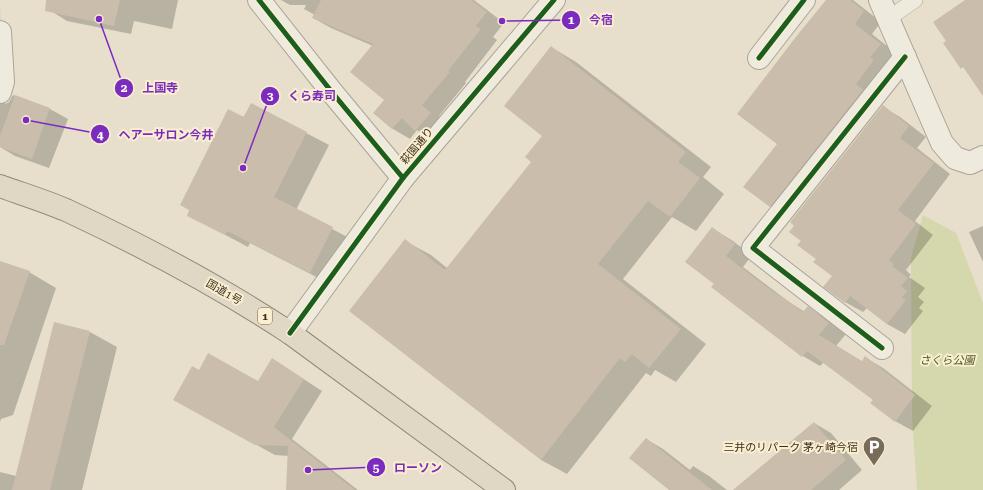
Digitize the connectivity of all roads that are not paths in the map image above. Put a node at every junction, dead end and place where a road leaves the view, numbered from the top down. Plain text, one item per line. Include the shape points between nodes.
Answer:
1 (260, 0) edge
2 (554, 0) edge
3 (804, 0) edge
4 (915, 0) edge
5 (885, 9) edge
6 (0, 32) edge
7 (905, 57) junction
8 (759, 58) dead end
9 (0, 92) edge
10 (983, 157) edge
11 (403, 178) junction
12 (0, 186) edge
13 (290, 333) junction
14 (882, 348) dead end
15 (504, 490) edge

1 - 11 street via 330,91
2 - 11 street, 萩園通り
3 - 8 street
4 - 5 lane
5 - 7 street
6 - 9 street via 3,82
7 - 10 street via 942,143 955,158 970,163
7 - 14 street via 753,248
11 - 13 street, 萩園通り
12 - 13 highway, 国道1号 / 1 via 64,210 175,264 254,309
13 - 15 highway, 国道1号 / 1

